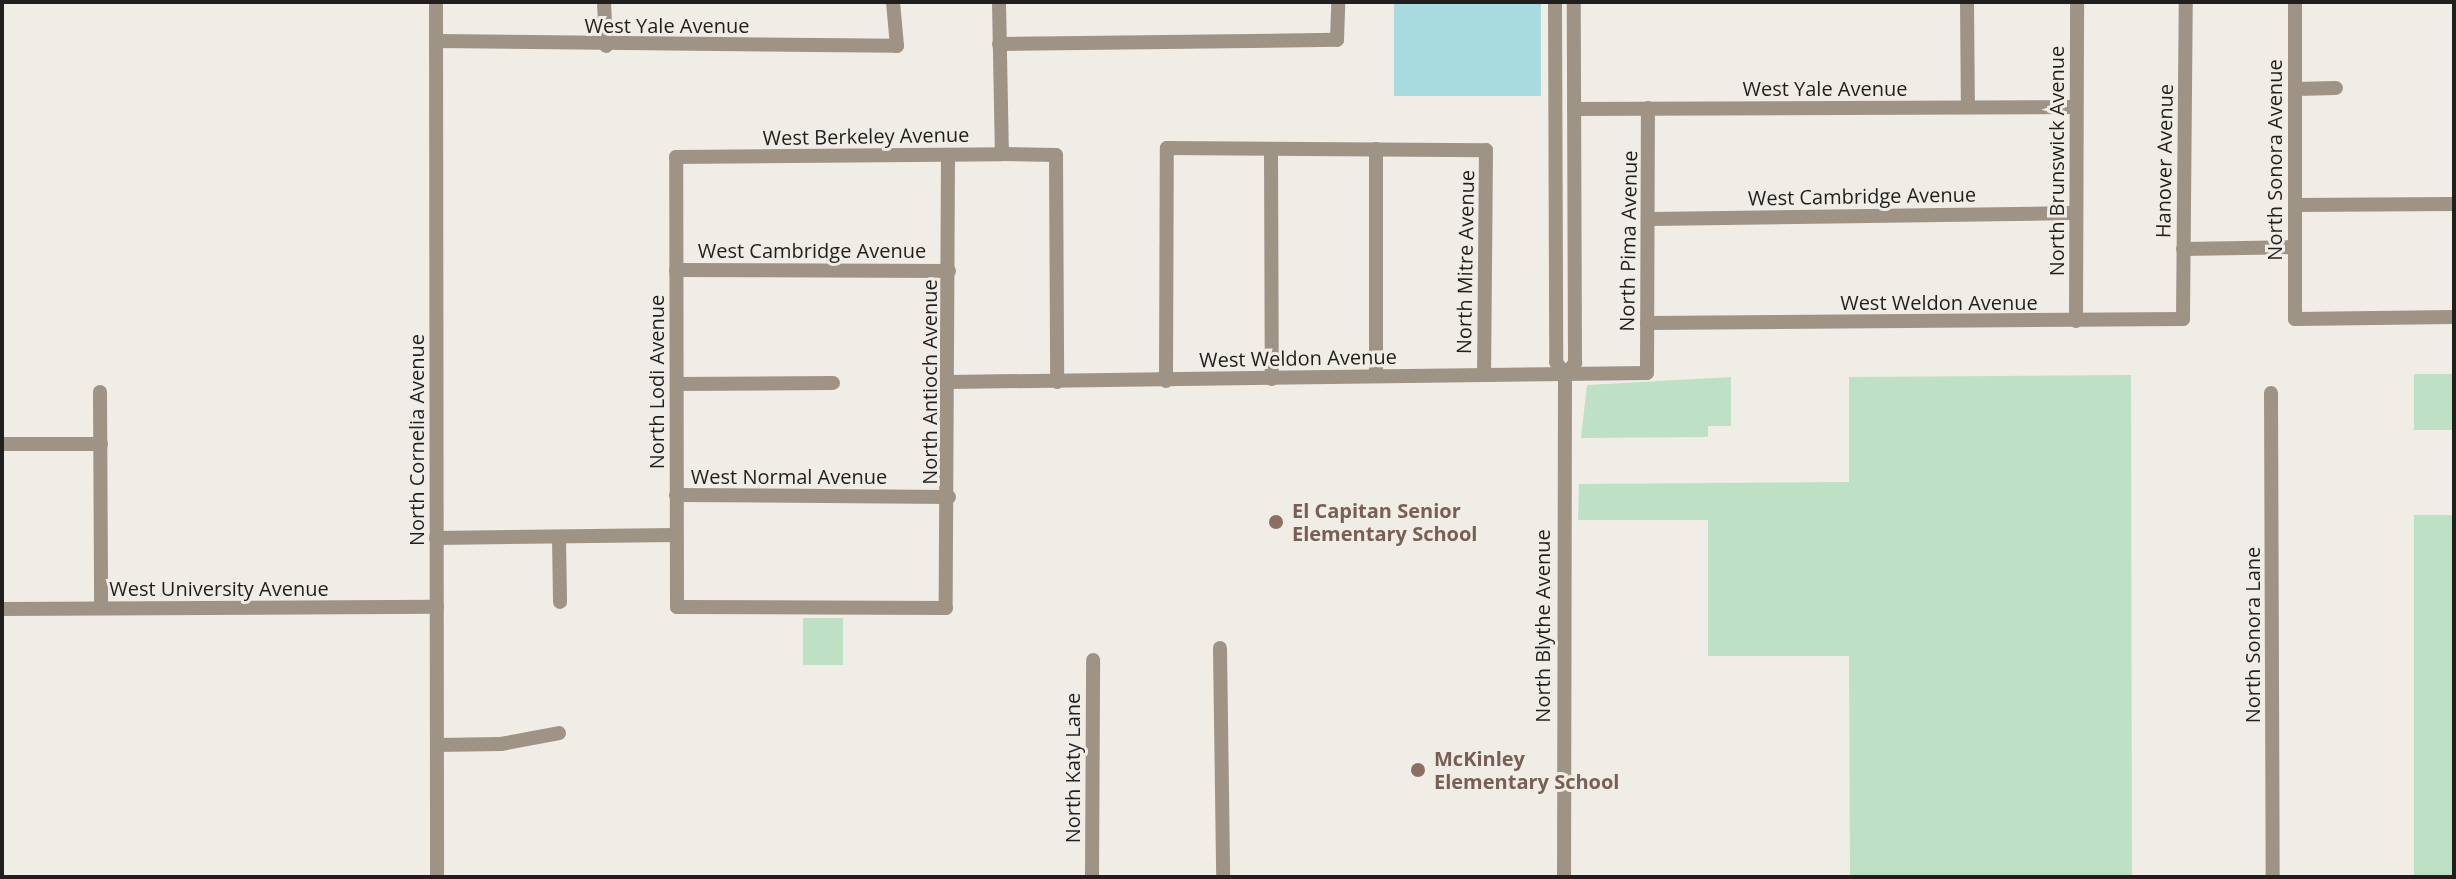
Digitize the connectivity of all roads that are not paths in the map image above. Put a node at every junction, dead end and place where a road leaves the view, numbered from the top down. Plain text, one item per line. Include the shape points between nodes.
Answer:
1 (436, 2) edge
2 (604, 2) edge
3 (893, 2) edge
4 (999, 2) edge
5 (1338, 2) edge
6 (1555, 2) edge
7 (1574, 2) edge
8 (1967, 2) edge
9 (2077, 2) edge
10 (2186, 2) edge
11 (2295, 2) edge
12 (436, 41) junction
13 (999, 44) junction
14 (606, 46) junction
15 (2336, 88) dead end
16 (2295, 89) junction
17 (1968, 107) junction
18 (2076, 107) junction
19 (1648, 108) junction
20 (1574, 109) junction
21 (1271, 149) junction
22 (1376, 149) junction
23 (1002, 154) junction
24 (948, 155) junction
25 (676, 157) joint
26 (2454, 204) edge
27 (2296, 205) junction
28 (2074, 213) junction
29 (1650, 219) junction
30 (2293, 247) junction
31 (2183, 249) junction
32 (676, 270) junction
33 (949, 271) junction
34 (2454, 317) edge
35 (2183, 319) joint
36 (2076, 321) junction
37 (1647, 323) junction
38 (1647, 373) joint
39 (1484, 375) junction
40 (1565, 375) junction
41 (1376, 376) junction
42 (1272, 379) junction
43 (1166, 381) junction
44 (949, 382) junction
45 (1057, 382) junction
46 (833, 383) dead end
47 (677, 384) junction
48 (100, 392) dead end
49 (2271, 393) dead end
50 (2, 444) edge
51 (101, 444) junction
52 (676, 495) junction
53 (949, 497) junction
54 (676, 535) junction
55 (559, 537) junction
56 (436, 538) junction
57 (560, 602) dead end
58 (437, 607) junction
59 (677, 607) joint
60 (101, 608) junction
61 (2, 609) edge
62 (1220, 648) dead end
63 (1093, 660) dead end
64 (559, 733) dead end
65 (437, 745) junction
66 (437, 877) edge
67 (1092, 877) edge
68 (1223, 877) edge
69 (1564, 877) edge
70 (2273, 877) edge

1 - 12 street, North Cornelia Avenue
2 - 14 street
3 - 14 street, West Yale Avenue via 897,46
4 - 13 street
5 - 13 street via 1337,40
6 - 40 street, North Blythe Avenue via 1556,362
7 - 20 street, North Blythe Avenue
8 - 17 street
9 - 18 street, North Brunswick Avenue
10 - 31 street, Hanover Avenue
11 - 16 street, North Sonora Avenue
12 - 14 street, West Yale Avenue
12 - 56 street, North Cornelia Avenue
13 - 23 street
15 - 16 street
16 - 27 street, North Sonora Avenue
17 - 18 street, West Yale Avenue
17 - 19 street, West Yale Avenue
18 - 28 street, North Brunswick Avenue
19 - 20 street, West Yale Avenue
19 - 29 street, North Pima Avenue
20 - 40 street, North Blythe Avenue via 1575,363
21 - 22 street
21 - 42 street
21 - 43 street via 1167,148
22 - 39 street, North Mitre Avenue via 1486,150
22 - 41 street
23 - 24 street, West Berkeley Avenue
23 - 45 street, West Berkeley Avenue via 1056,155
24 - 25 street, West Berkeley Avenue
24 - 33 street, North Antioch Avenue
25 - 32 street, North Lodi Avenue
26 - 27 street
27 - 30 street, North Sonora Avenue
28 - 29 street, West Cambridge Avenue
28 - 36 street, North Brunswick Avenue
29 - 37 street, North Pima Avenue
30 - 31 street
30 - 34 street, North Sonora Avenue via 2295,319
31 - 35 street, Hanover Avenue
32 - 33 street, West Cambridge Avenue
32 - 47 street, North Lodi Avenue
33 - 44 street, North Antioch Avenue
35 - 36 street, West Weldon Avenue
36 - 37 street, West Weldon Avenue
37 - 38 street, North Pima Avenue
38 - 40 street, West Weldon Avenue
39 - 40 street, West Weldon Avenue
39 - 41 street, West Weldon Avenue
40 - 69 street, North Blythe Avenue
41 - 42 street, West Weldon Avenue
42 - 43 street, West Weldon Avenue
43 - 45 street, West Weldon Avenue
44 - 45 street, West Weldon Avenue
44 - 53 street, North Antioch Avenue
46 - 47 street
47 - 52 street, North Lodi Avenue
48 - 51 street
49 - 70 street, North Sonora Lane
50 - 51 street
51 - 60 street
52 - 53 street, West Normal Avenue
52 - 54 street, North Lodi Avenue
53 - 59 street, North Antioch Avenue via 946,608
54 - 55 street
54 - 59 street, North Lodi Avenue
55 - 56 street
55 - 57 street
56 - 58 street, North Cornelia Avenue
58 - 60 street, West University Avenue
58 - 65 street, North Cornelia Avenue
60 - 61 street, West University Avenue
62 - 68 street
63 - 67 street, North Katy Lane
64 - 65 street via 501,744
65 - 66 street, North Cornelia Avenue

